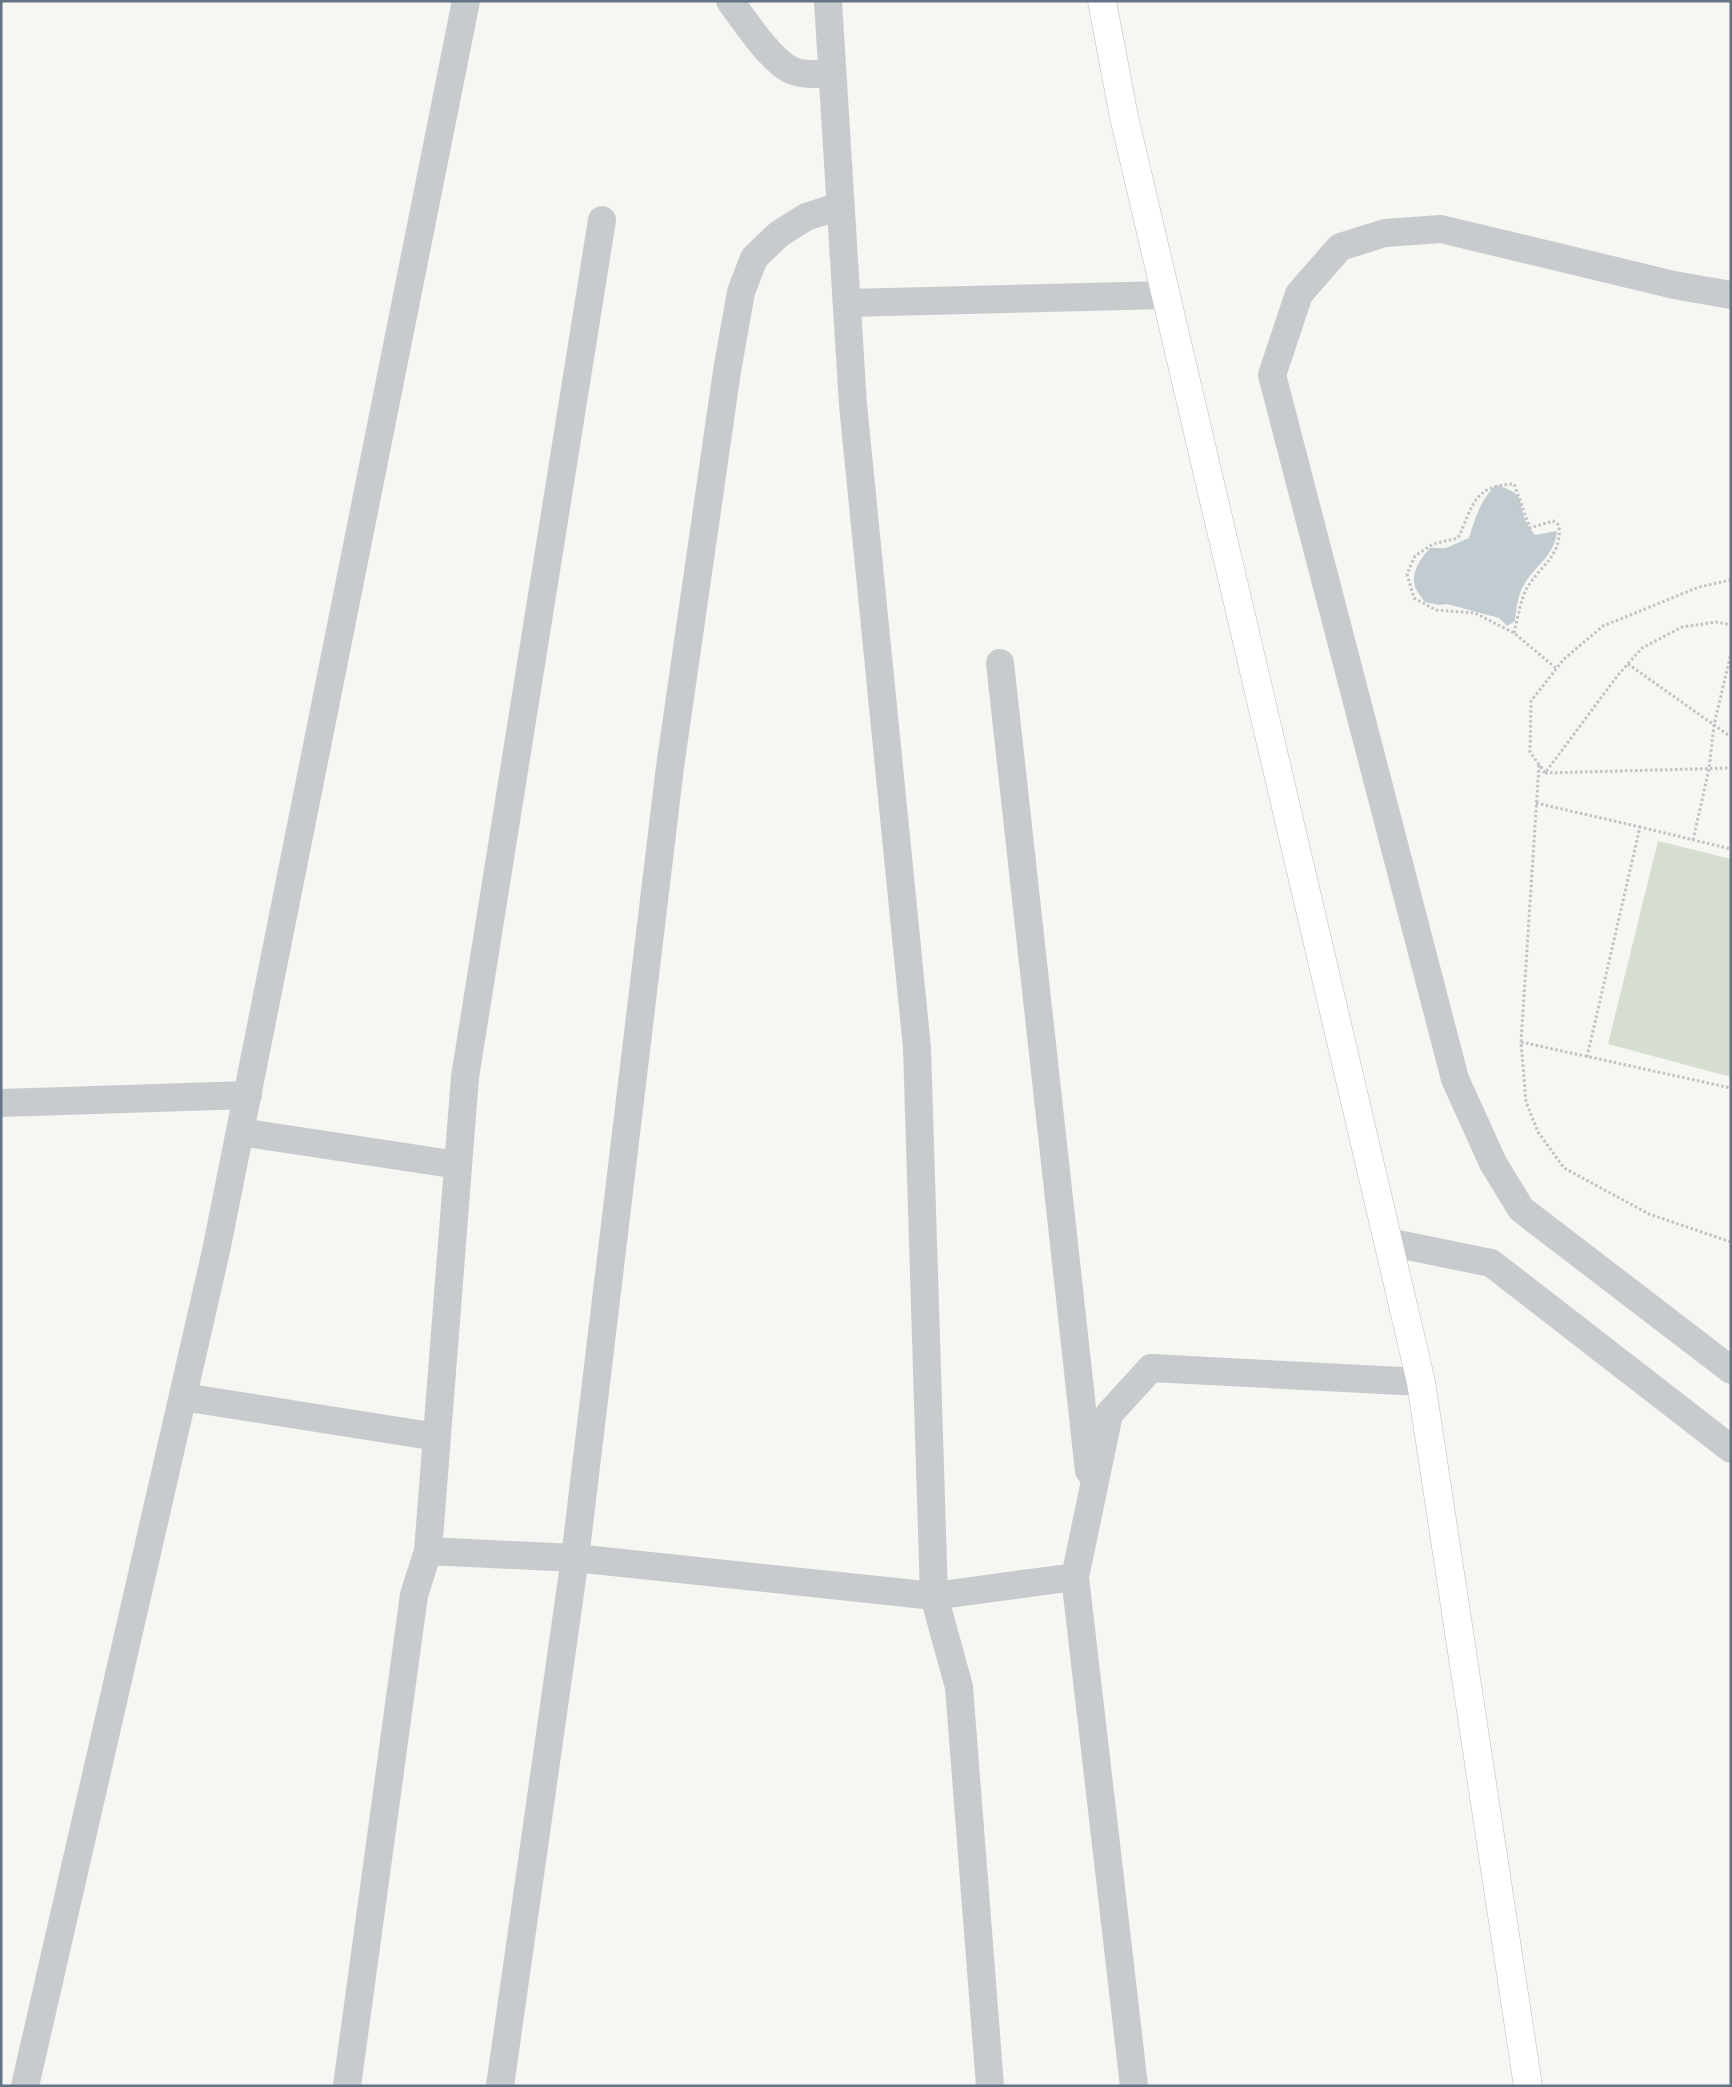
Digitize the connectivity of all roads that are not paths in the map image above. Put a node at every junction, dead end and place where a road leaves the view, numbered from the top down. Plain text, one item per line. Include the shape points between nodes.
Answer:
1 (466, 1) edge
2 (730, 1) edge
3 (828, 1) edge
4 (1102, 1) edge
5 (832, 72) junction
6 (840, 206) junction
7 (602, 220) dead end
8 (1166, 295) junction
9 (1731, 295) edge
10 (847, 303) junction
11 (1000, 663) dead end
12 (248, 1095) junction
13 (1, 1103) edge
14 (240, 1132) junction
15 (458, 1165) junction
16 (1388, 1242) junction
17 (1731, 1370) edge
18 (1421, 1382) junction
19 (183, 1397) junction
20 (437, 1438) junction
21 (1731, 1449) edge
22 (1092, 1497) junction
23 (428, 1551) junction
24 (575, 1558) junction
25 (1075, 1578) junction
26 (934, 1596) junction
27 (25, 2086) edge
28 (347, 2086) edge
29 (500, 2086) edge
30 (990, 2086) edge
31 (1134, 2086) edge
32 (1528, 2086) edge

1 - 12 street
2 - 5 street via 773,55 789,69 812,74
3 - 5 street
4 - 8 main road via 1124,117
5 - 6 street
6 - 10 street
6 - 24 street via 806,217 779,234 754,258 741,292 670,767
7 - 15 street via 465,1077
8 - 10 street
8 - 16 main road
9 - 17 street via 1674,285 1441,229 1385,234 1340,247 1299,294 1272,376 1455,1079 1493,1163 1521,1209
10 - 26 street via 853,405 917,1048
11 - 22 street
12 - 13 street
12 - 14 street
14 - 15 street
14 - 19 street
15 - 20 street
16 - 18 main road
16 - 21 street via 1491,1263
18 - 22 street via 1151,1368 1108,1414
18 - 32 main road
19 - 20 street
19 - 27 street
20 - 23 street
22 - 25 street
23 - 24 street
23 - 28 street via 414,1595
24 - 26 street
24 - 29 street
25 - 26 street
25 - 31 street
26 - 30 street via 959,1687

